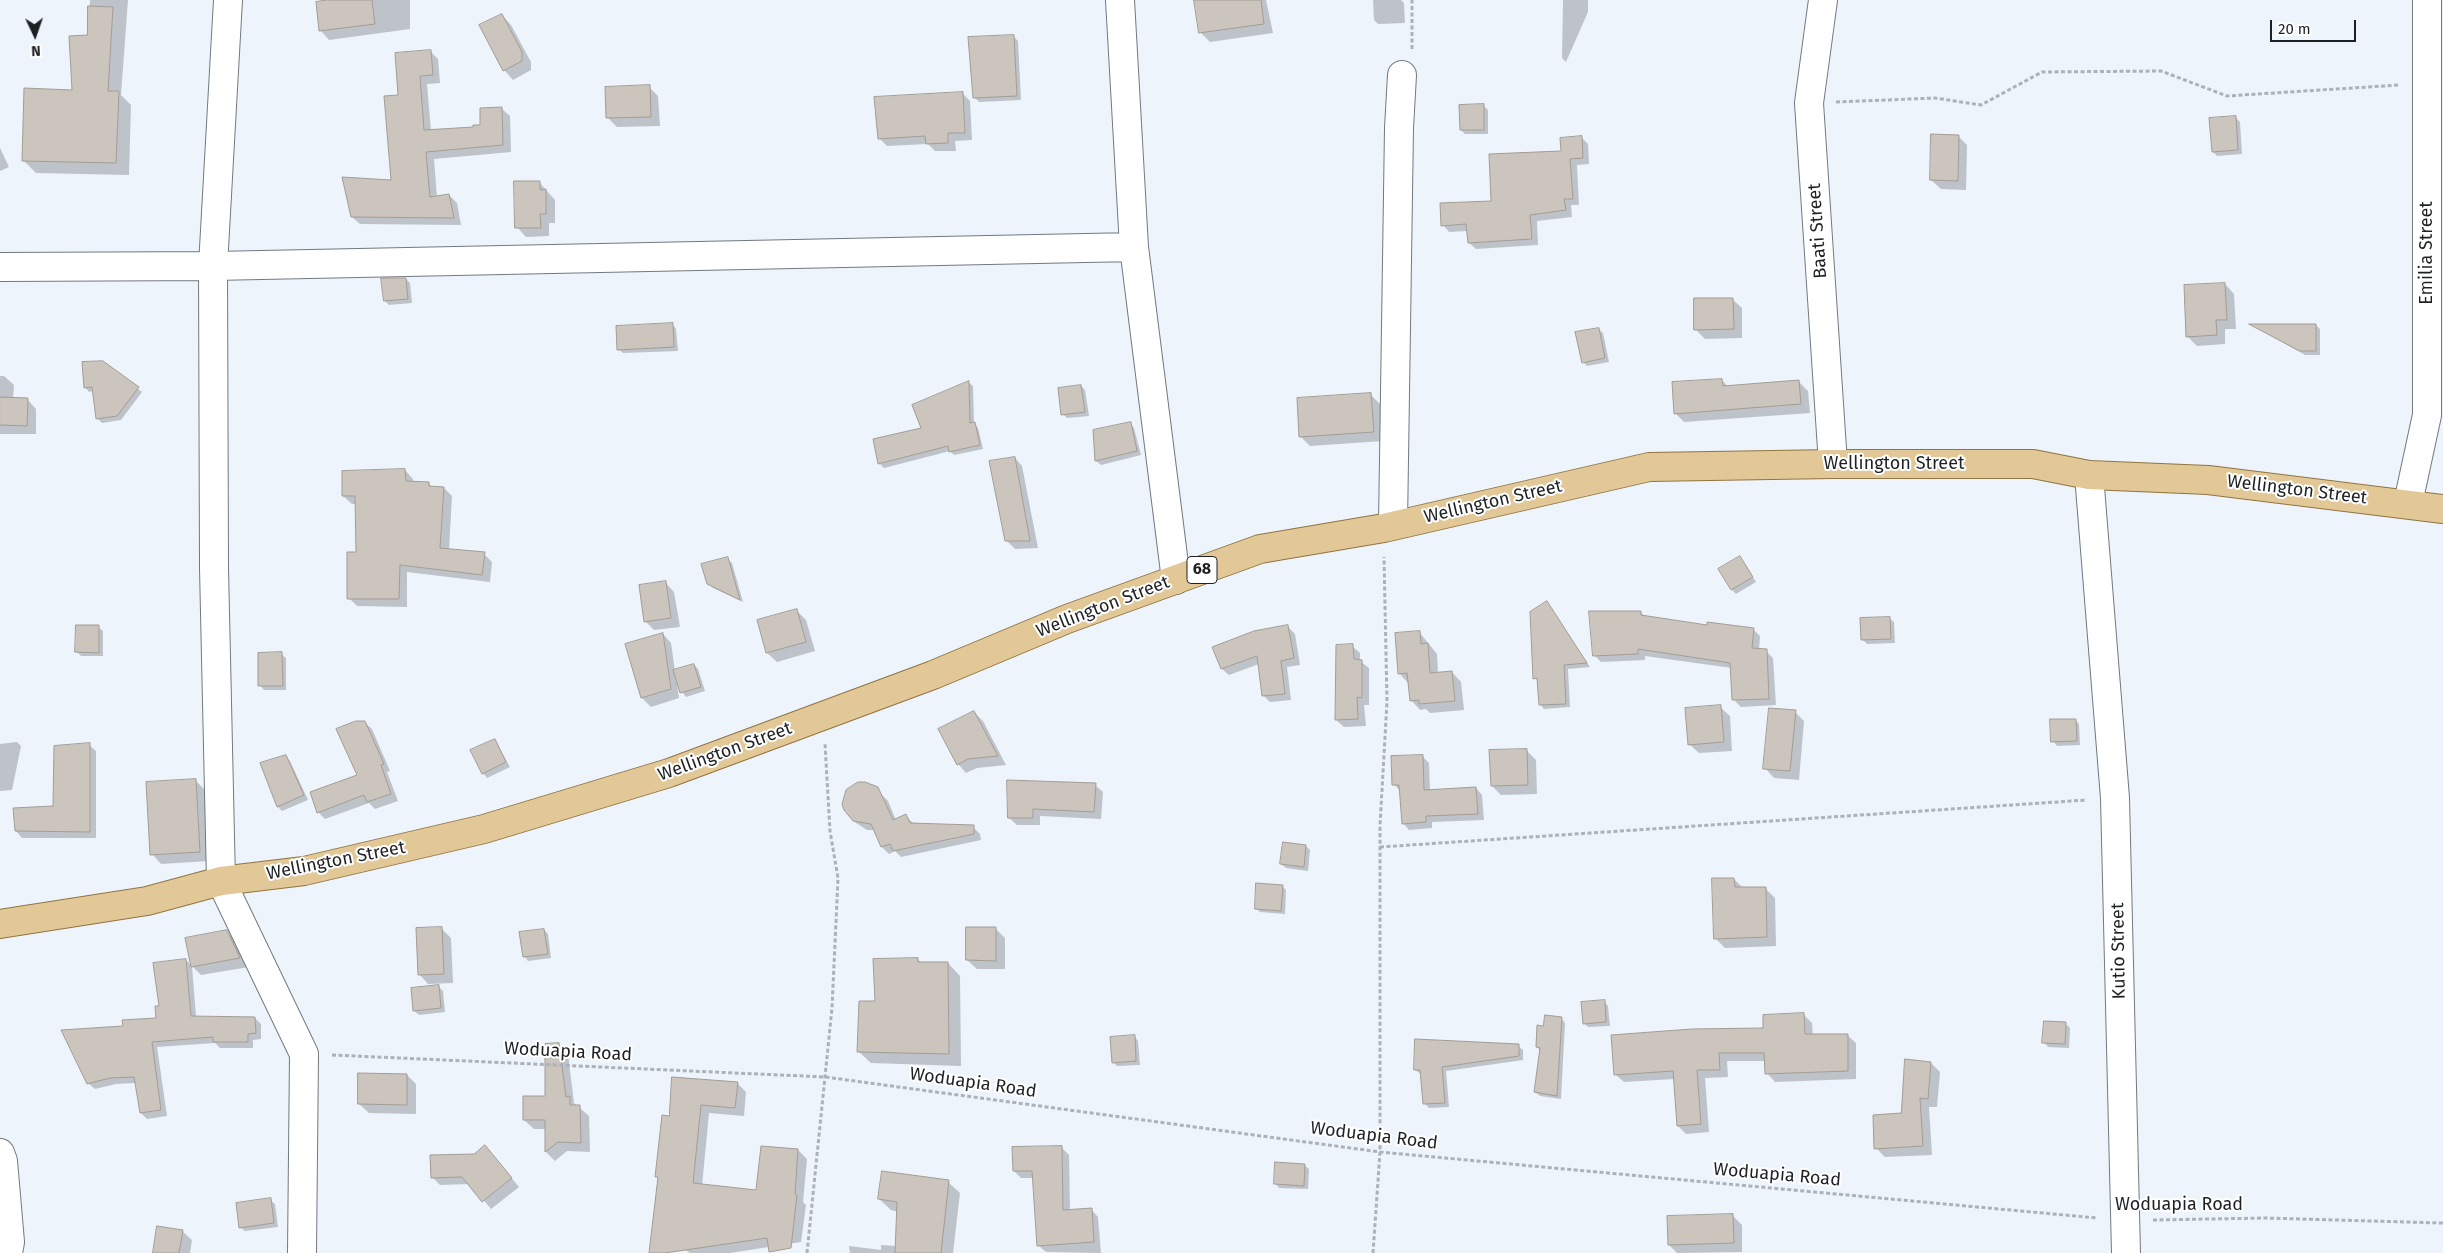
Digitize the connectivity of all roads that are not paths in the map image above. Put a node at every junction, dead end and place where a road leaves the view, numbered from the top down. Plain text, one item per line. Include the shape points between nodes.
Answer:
1 (228, 0) edge
2 (1120, 0) edge
3 (1823, 0) edge
4 (2427, 0) edge
5 (1402, 76) road end
6 (2435, 83) edge
7 (1134, 247) junction
8 (0, 266) edge
9 (213, 266) junction
10 (1833, 464) junction
11 (2090, 475) junction
12 (2408, 504) junction
13 (2443, 509) edge
14 (1388, 526) junction
15 (1176, 580) junction
16 (221, 881) junction
17 (0, 924) edge
18 (0, 1153) edge
19 (8, 1253) edge
20 (302, 1253) edge
21 (2126, 1253) edge

1 - 9 street
2 - 7 street
3 - 10 street, Baati Street via 1809,103
4 - 6 street, Emilia Street
5 - 14 street
6 - 12 street, Emilia Street via 2426,415
7 - 9 street
7 - 15 street
8 - 9 street
9 - 16 street via 214,568
10 - 11 main road, Wellington Street / 68 via 2033,464
10 - 14 main road, Wellington Street / 68 via 1649,467
11 - 12 main road, Wellington Street / 68 via 2208,480
11 - 21 street, Kutio Street via 2115,798
12 - 13 main road, Wellington Street / 68
14 - 15 main road, Wellington Street / 68 via 1260,549
15 - 16 main road, Wellington Street / 68 via 669,773 484,829 304,871
16 - 17 main road, Wellington Street / 68 via 146,901
16 - 20 street via 304,1054
18 - 19 street via 10,1242

